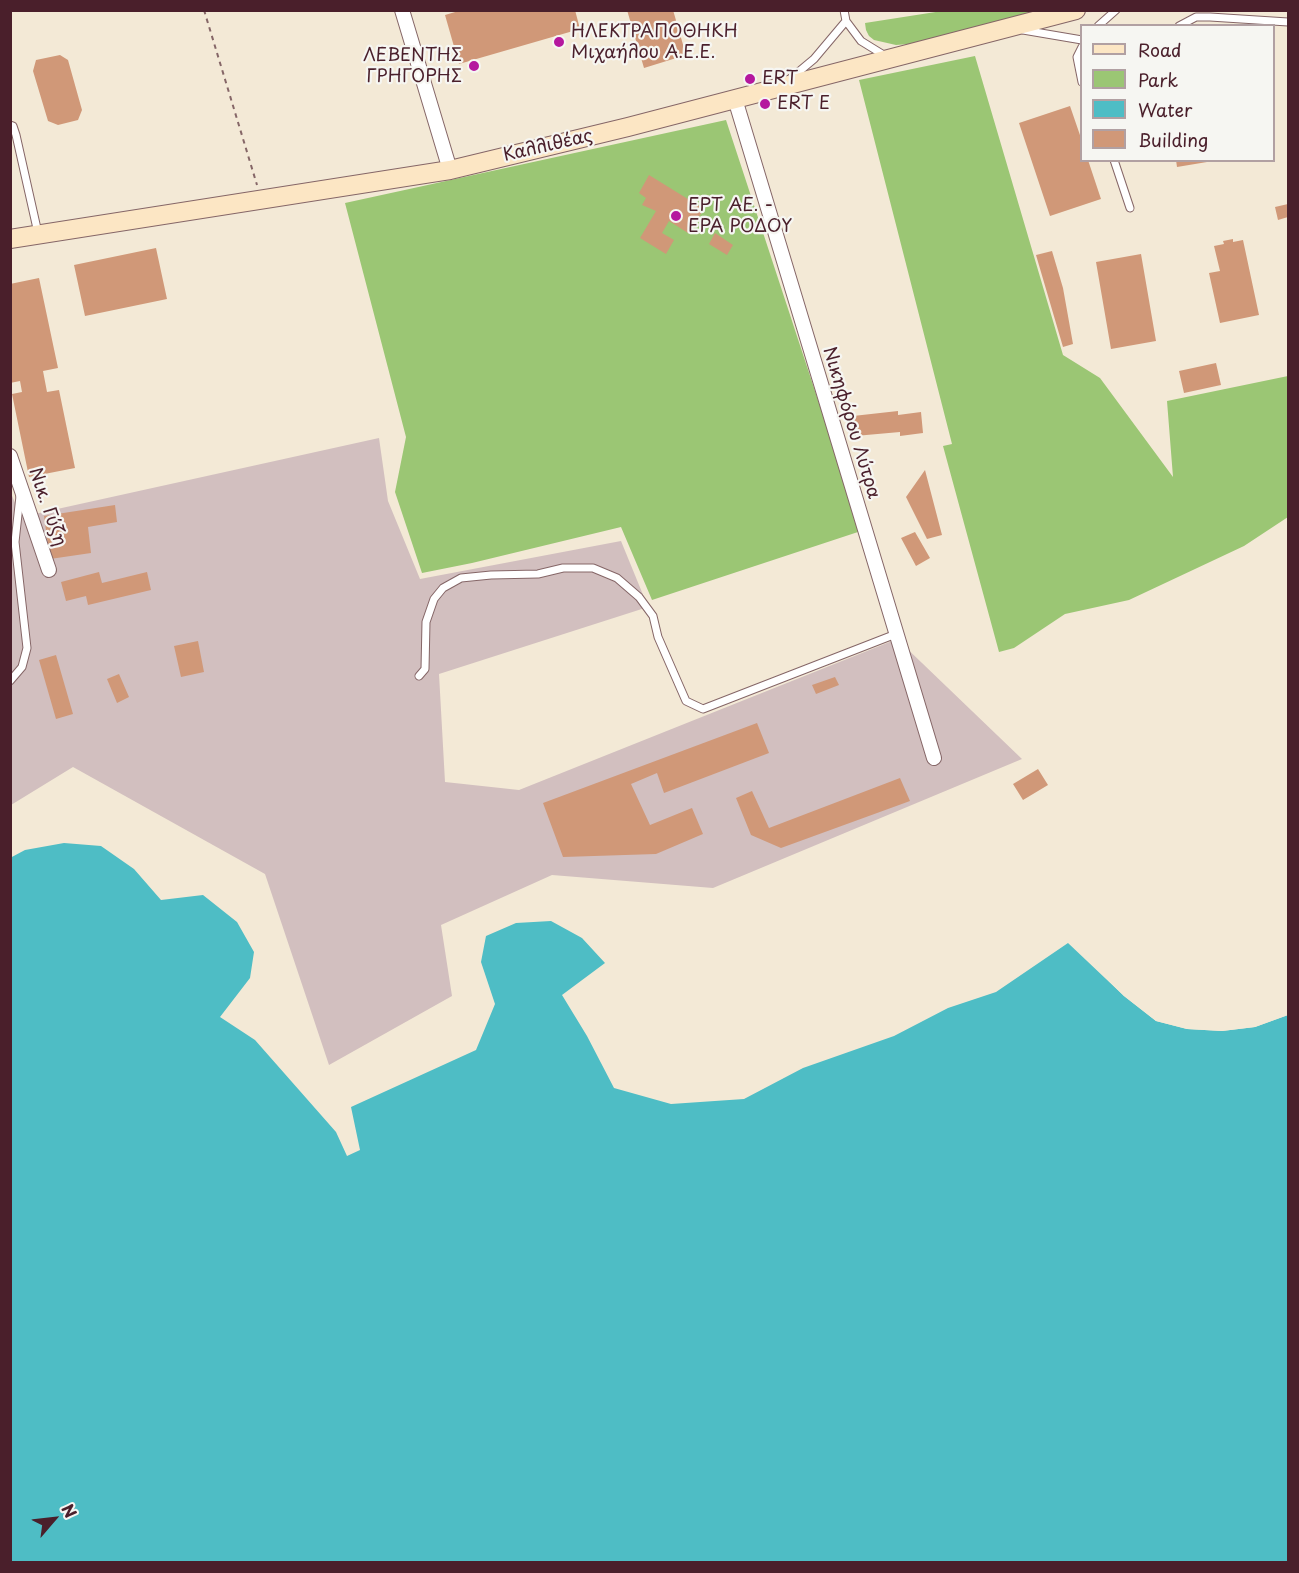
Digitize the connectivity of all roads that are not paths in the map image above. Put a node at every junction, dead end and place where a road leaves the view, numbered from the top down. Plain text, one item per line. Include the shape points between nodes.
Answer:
1 (402, 10) edge
2 (844, 10) edge
3 (1076, 10) edge
4 (1116, 10) edge
5 (846, 21) junction
6 (1288, 22) edge
7 (1100, 24) edge
8 (1183, 24) edge
9 (1006, 28) junction
10 (1080, 40) edge
11 (1080, 51) edge
12 (890, 59) junction
13 (1080, 72) edge
14 (780, 88) junction
15 (735, 99) junction
16 (10, 126) edge
17 (1115, 162) edge
18 (450, 170) junction
19 (1130, 208) dead end
20 (38, 233) junction
21 (10, 239) edge
22 (10, 456) edge
23 (21, 488) junction
24 (49, 570) dead end
25 (896, 634) junction
26 (419, 676) dead end
27 (11, 679) edge
28 (934, 758) dead end

1 - 18 street
2 - 5 lane
3 - 9 main road, Καλλιθέας
4 - 7 lane
5 - 12 lane via 861,41
5 - 14 lane via 814,59
6 - 8 lane via 1210,16
9 - 10 lane
9 - 12 main road, Καλλιθέας
11 - 13 lane
12 - 14 main road, Καλλιθέας
14 - 15 main road, Καλλιθέας
15 - 18 main road, Καλλιθέας
15 - 25 street, Νικηφόρου Λύτρα
16 - 20 lane via 16,135
17 - 19 lane
18 - 20 main road, Καλλιθέας
20 - 21 main road, Καλλιθέας
22 - 23 street, Νικ. Γύζη
23 - 24 street, Νικ. Γύζη
23 - 27 lane via 15,542 27,648 22,667
25 - 26 lane via 703,709 686,701 653,616 639,597 617,578 593,568 563,568 538,574 461,578 443,588 426,622 425,669
25 - 28 street, Νικηφόρου Λύτρα

